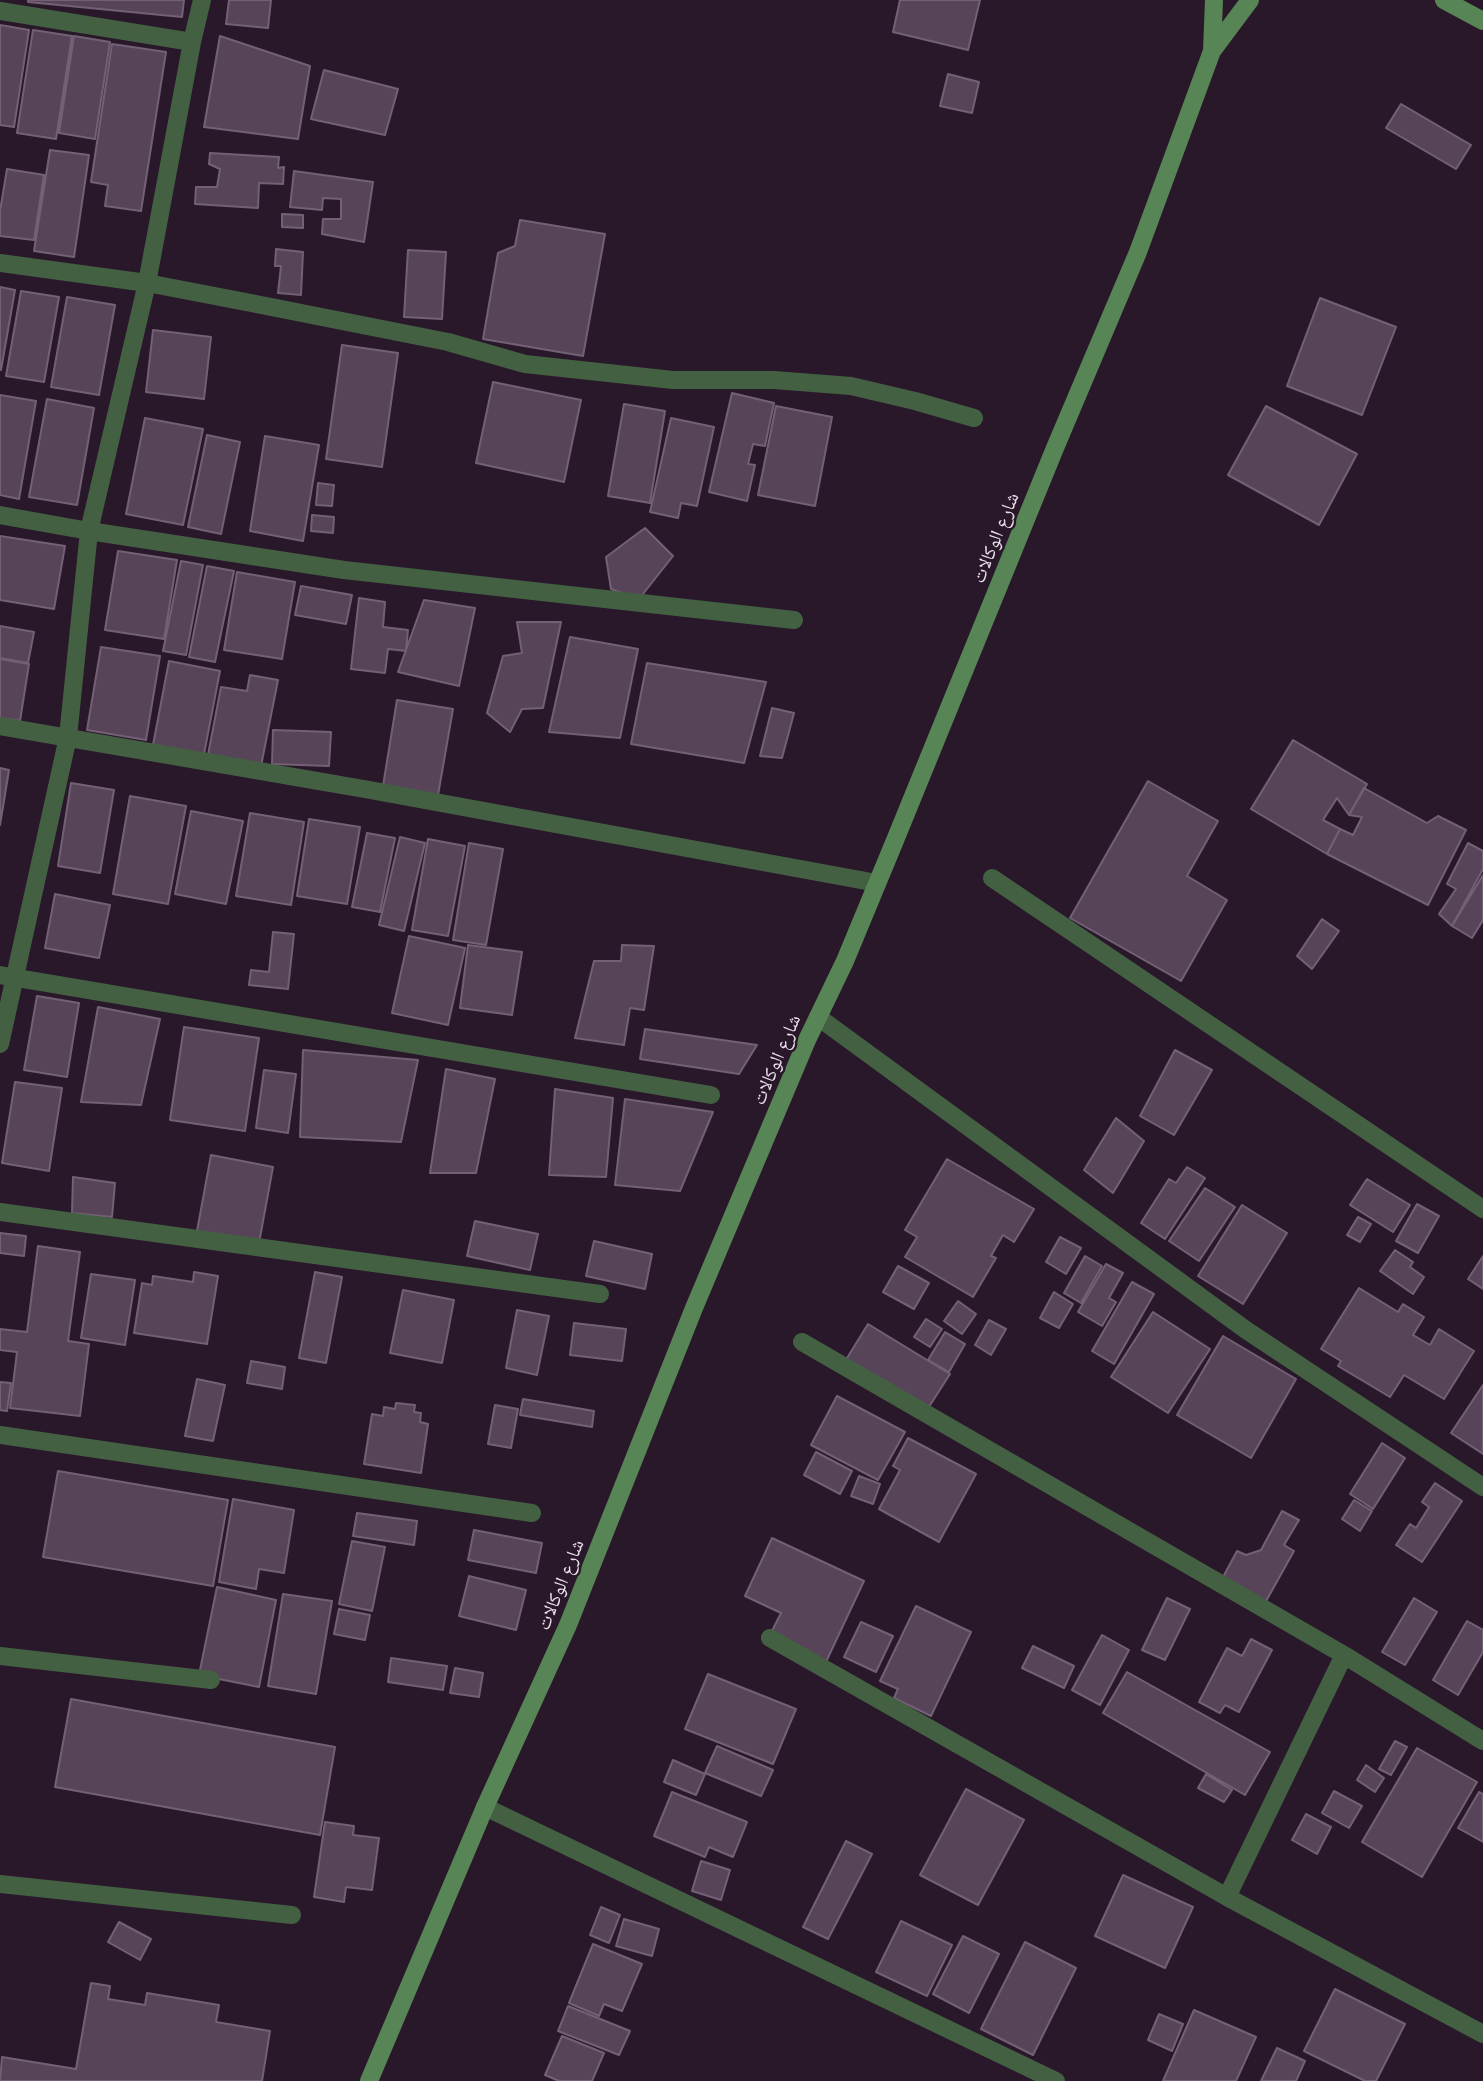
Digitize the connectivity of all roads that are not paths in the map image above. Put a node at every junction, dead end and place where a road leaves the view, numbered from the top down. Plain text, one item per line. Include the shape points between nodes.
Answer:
1 (202, 0) edge
2 (1214, 0) edge
3 (1250, 0) edge
4 (1444, 0) edge
5 (0, 11) edge
6 (1483, 21) edge
7 (192, 42) junction
8 (1212, 51) junction
9 (0, 263) edge
10 (147, 282) junction
11 (974, 418) dead end
12 (0, 515) edge
13 (89, 531) junction
14 (794, 620) dead end
15 (0, 726) edge
16 (68, 737) junction
17 (992, 878) dead end
18 (877, 883) junction
19 (7, 977) edge
20 (818, 1017) junction
21 (0, 1044) edge
22 (711, 1095) dead end
23 (1483, 1209) edge
24 (0, 1212) edge
25 (600, 1294) dead end
26 (802, 1342) dead end
27 (0, 1436) edge
28 (1483, 1487) edge
29 (532, 1513) dead end
30 (769, 1638) dead end
31 (1344, 1655) junction
32 (0, 1656) edge
33 (211, 1680) dead end
34 (1483, 1741) edge
35 (485, 1807) junction
36 (0, 1884) edge
37 (1227, 1897) junction
38 (292, 1915) dead end
39 (1483, 2034) edge
40 (369, 2081) edge
41 (1056, 2081) edge

1 - 7 street
2 - 8 street, شارع الوكالات
3 - 8 street, شارع الوكالات
4 - 6 street
5 - 7 street
7 - 10 street
8 - 18 street, شارع الوكالات via 1138,252
9 - 10 street
10 - 11 street via 448,342 525,364 673,380 851,386
10 - 13 street
12 - 13 street
13 - 14 street via 344,570
13 - 16 street
15 - 16 street
16 - 18 street
16 - 19 street
17 - 23 street
18 - 20 street, شارع الوكالات
19 - 21 street
19 - 22 street
20 - 28 street via 1247,1330
20 - 35 street, شارع الوكالات via 694,1308 564,1636
24 - 25 street
26 - 31 street
27 - 29 street
30 - 37 street
31 - 34 street
31 - 37 street
32 - 33 street
35 - 40 street, شارع الوكالات
35 - 41 street
36 - 38 street
37 - 39 street

